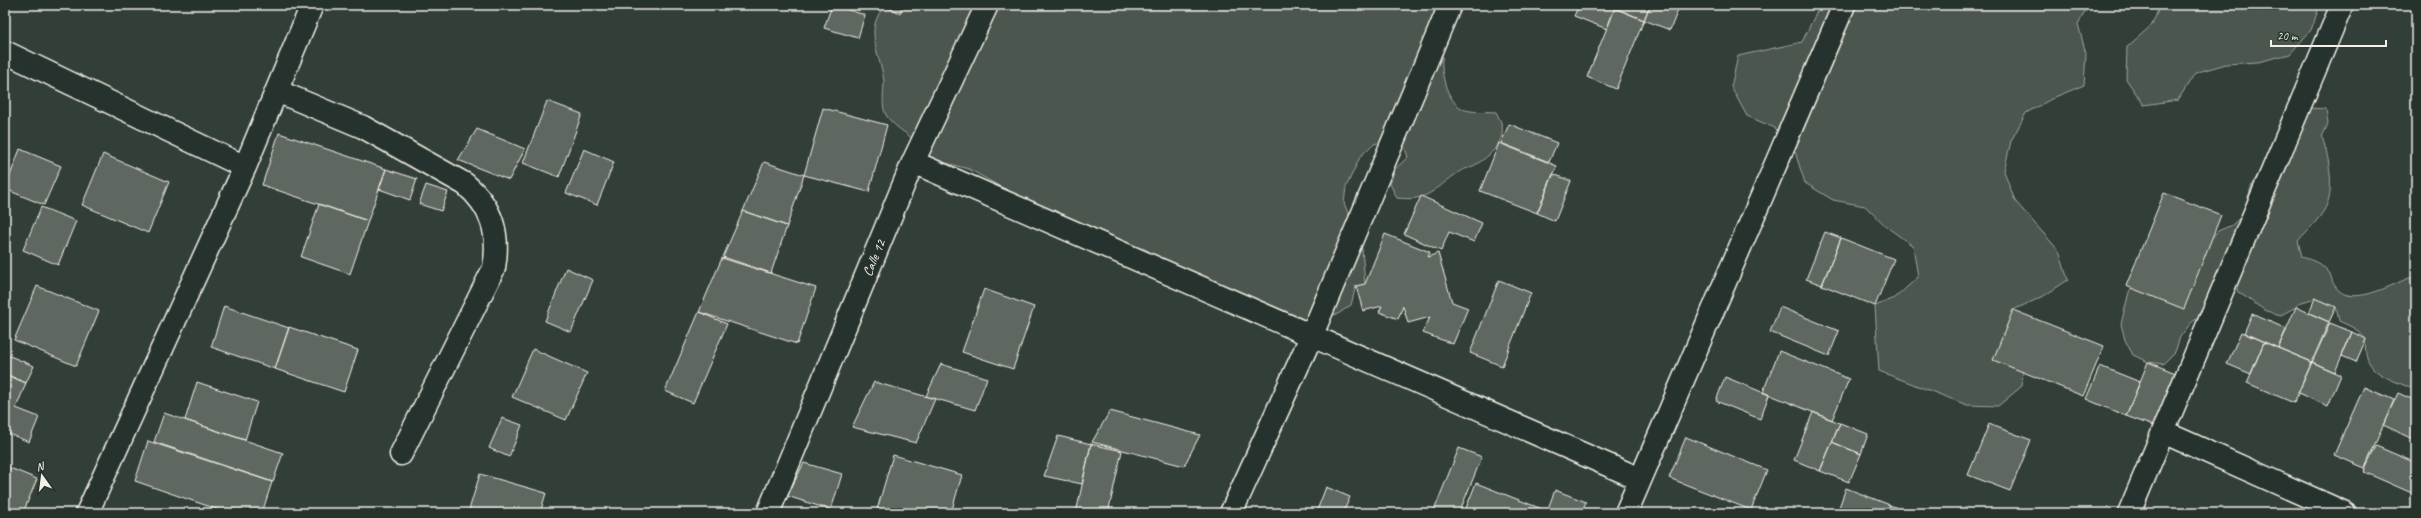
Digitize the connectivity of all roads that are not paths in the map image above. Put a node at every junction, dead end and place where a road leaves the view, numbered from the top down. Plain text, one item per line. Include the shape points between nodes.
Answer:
1 (312, 5) edge
2 (987, 5) edge
3 (1450, 5) edge
4 (1844, 5) edge
5 (2342, 5) edge
6 (5, 52) edge
7 (277, 91) junction
8 (913, 162) junction
9 (245, 167) junction
10 (1311, 337) junction
11 (2163, 432) junction
12 (401, 454) dead end
13 (1640, 479) junction
14 (87, 513) edge
15 (768, 513) edge
16 (1231, 513) edge
17 (1626, 513) edge
18 (2129, 513) edge
19 (2344, 513) edge

1 - 7 street
2 - 8 street, Calle 12
3 - 10 street
4 - 13 street
5 - 11 street
6 - 9 street
7 - 9 street
7 - 12 street via 363,127 465,184 477,195 493,220 497,241 494,268
8 - 10 street
8 - 15 street, Calle 12
9 - 14 street
10 - 13 street
10 - 16 street
11 - 18 street
11 - 19 street
13 - 17 street

